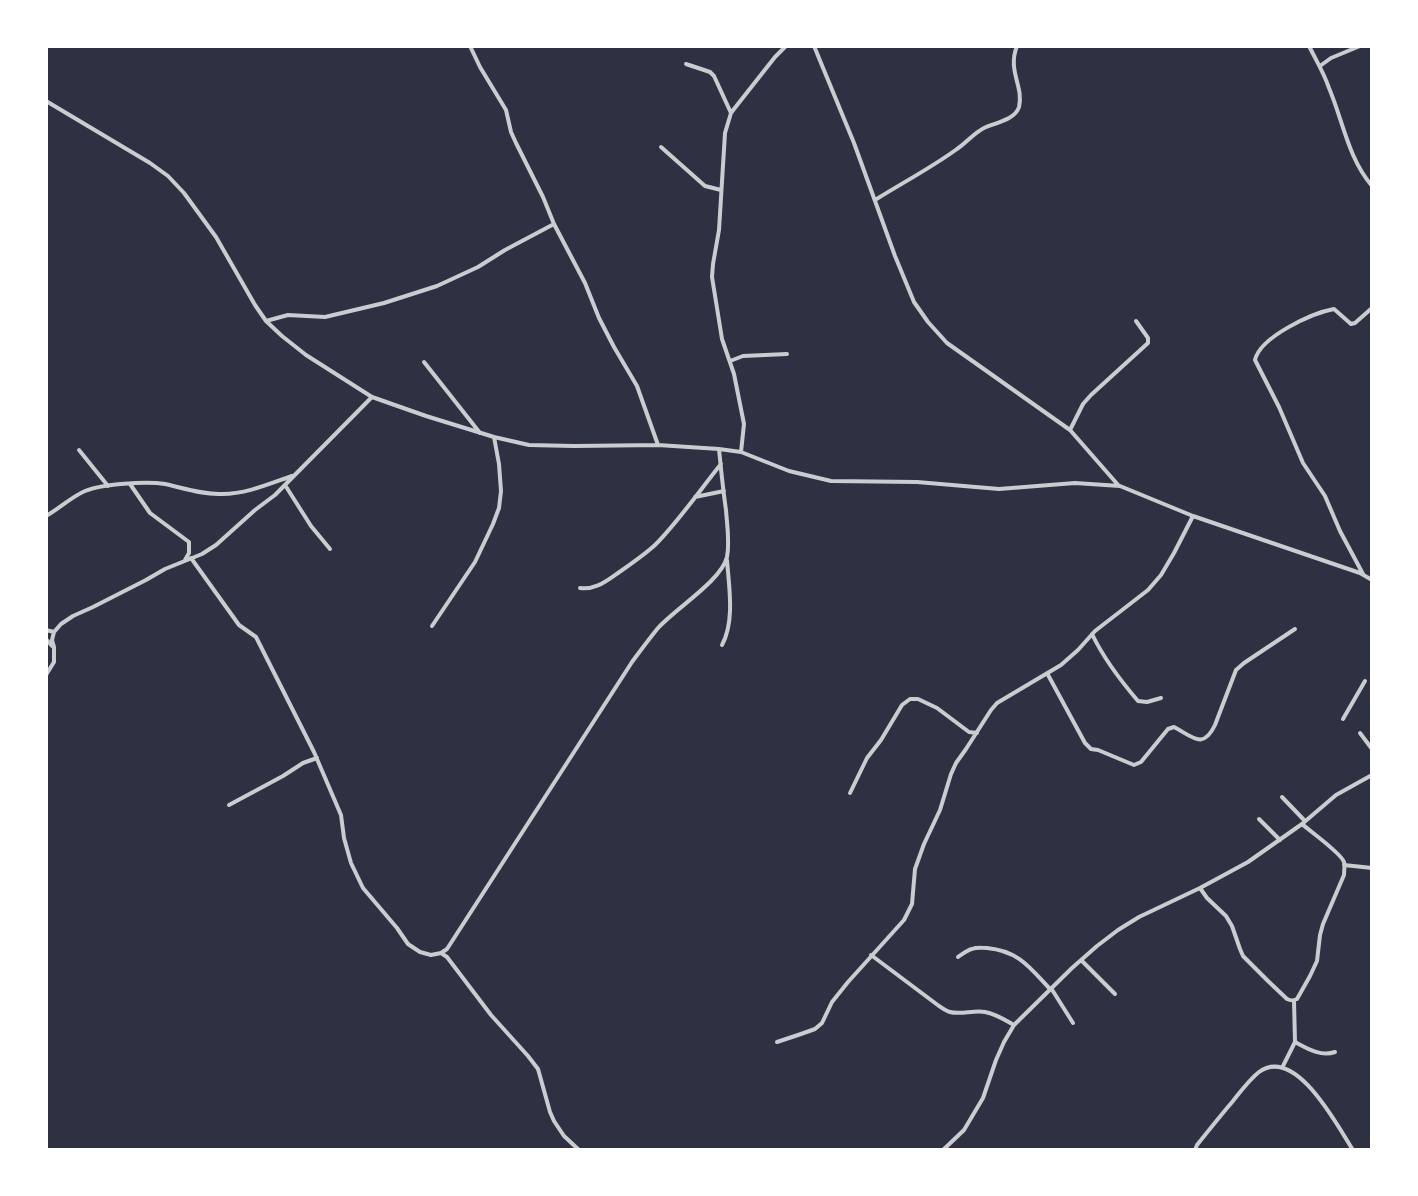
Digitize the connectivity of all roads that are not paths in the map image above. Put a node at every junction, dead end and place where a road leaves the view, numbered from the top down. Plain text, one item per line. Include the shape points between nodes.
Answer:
1 (470, 46) edge
2 (786, 46) edge
3 (814, 46) edge
4 (1017, 46) edge
5 (1309, 46) edge
6 (1360, 46) edge
7 (686, 64) dead end
8 (1320, 66) junction
9 (46, 101) edge
10 (731, 113) junction
11 (661, 147) dead end
12 (1372, 186) edge
13 (721, 190) junction
14 (875, 200) junction
15 (554, 224) junction
16 (1372, 308) edge
17 (266, 321) junction
18 (1136, 322) dead end
19 (787, 354) dead end
20 (730, 361) junction
21 (424, 362) dead end
22 (372, 397) junction
23 (1070, 430) junction
24 (480, 433) junction
25 (494, 437) junction
26 (658, 445) junction
27 (719, 449) junction
28 (80, 450) dead end
29 (740, 452) junction
30 (721, 464) junction
31 (294, 476) junction
32 (130, 484) junction
33 (285, 485) junction
34 (108, 486) junction
35 (1120, 486) junction
36 (724, 491) junction
37 (695, 497) junction
38 (46, 516) edge
39 (1193, 516) junction
40 (330, 549) dead end
41 (191, 558) junction
42 (727, 558) junction
43 (185, 561) junction
44 (1363, 574) junction
45 (1372, 580) edge
46 (580, 588) dead end
47 (432, 626) dead end
48 (1294, 629) dead end
49 (46, 630) edge
50 (54, 632) junction
51 (1092, 634) junction
52 (46, 639) edge
53 (722, 645) dead end
54 (54, 648) junction
55 (1047, 673) junction
56 (46, 674) edge
57 (1365, 681) dead end
58 (1160, 698) dead end
59 (1343, 719) dead end
60 (977, 733) junction
61 (1360, 733) dead end
62 (1372, 749) edge
63 (317, 758) junction
64 (1372, 774) edge
65 (850, 793) dead end
66 (1282, 797) dead end
67 (229, 805) dead end
68 (1259, 819) dead end
69 (1303, 823) junction
70 (1280, 840) junction
71 (1344, 865) junction
72 (1372, 868) edge
73 (1200, 888) junction
74 (440, 953) junction
75 (871, 956) junction
76 (958, 957) dead end
77 (1081, 960) junction
78 (1051, 989) junction
79 (1114, 994) dead end
80 (1294, 1001) junction
81 (1073, 1024) dead end
82 (1014, 1025) junction
83 (777, 1042) dead end
84 (1295, 1042) junction
85 (1335, 1052) dead end
86 (1282, 1068) junction
87 (579, 1150) edge
88 (943, 1150) edge
89 (1195, 1150) edge
90 (1353, 1150) edge

1 - 15 street via 506,110 511,132
2 - 10 street
3 - 14 street
4 - 14 street via 1013,65 1019,108 1013,115 981,130 956,150
5 - 8 street
6 - 8 street
7 - 10 street via 714,76
8 - 12 street via 1349,147
9 - 17 street via 168,176 216,238
10 - 13 street via 725,133
11 - 13 street via 705,186
13 - 20 street via 712,277 722,339
14 - 23 street via 914,302 928,322 961,353
15 - 17 street via 437,286 325,318 288,315
15 - 26 street via 599,318 637,386
16 - 44 street via 1351,324 1334,309 1307,317 1263,346 1255,360 1303,462
17 - 22 street via 306,354
18 - 23 street via 1148,343 1091,395
19 - 20 street via 743,356
20 - 29 street via 744,424
21 - 24 street
22 - 24 street
22 - 31 street
23 - 35 street
24 - 25 street
25 - 26 street via 529,445
25 - 47 street via 501,484 499,508 475,562
26 - 27 street
27 - 29 street
27 - 30 street
28 - 34 street
29 - 35 street via 789,471 831,481 917,482 999,489 1075,483
30 - 36 street
30 - 37 street
31 - 32 street via 240,493 220,495 163,484
31 - 33 street
32 - 34 street
32 - 43 street via 150,514 189,542
33 - 40 street via 310,526
33 - 41 street via 216,545
34 - 38 street via 85,491
35 - 39 street
36 - 37 street
36 - 42 street
37 - 46 street via 656,544 638,559 597,587
39 - 44 street
39 - 51 street via 1161,575 1148,590
41 - 43 street
41 - 63 street via 239,625 256,637
42 - 53 street via 730,624
42 - 74 street via 721,570 658,628 632,662 455,937
43 - 50 street via 73,616
44 - 45 street
48 - 55 street via 1236,670 1212,732 1205,739 1198,740 1171,727 1141,762 1134,765 1085,744
49 - 50 street
50 - 54 street
51 - 55 street via 1067,660
51 - 58 street via 1118,677 1138,701
52 - 54 street
54 - 56 street via 54,662
55 - 60 street via 997,703
57 - 59 street
60 - 65 street via 969,732 931,705 910,699 902,705 868,758
60 - 75 street via 953,769 940,810 924,844 915,869 909,911
61 - 62 street
63 - 67 street via 303,762
63 - 74 street via 341,815 351,863 363,888 408,944 420,952
64 - 69 street via 1336,795
66 - 69 street
68 - 70 street
69 - 70 street
69 - 71 street via 1337,853
70 - 73 street
71 - 72 street
71 - 80 street via 1344,875 1320,935 1317,961
73 - 77 street via 1139,917
73 - 80 street via 1226,916 1243,956 1287,999
74 - 87 street via 447,957 538,1069 554,1121
75 - 82 street via 949,1012 985,1012
75 - 83 street via 832,1002 822,1023
76 - 78 street via 976,948 1004,951 1023,961
77 - 78 street
77 - 79 street
78 - 81 street
78 - 82 street
80 - 84 street
82 - 88 street via 996,1060 983,1098 964,1130
84 - 85 street via 1314,1052
84 - 86 street
86 - 89 street via 1260,1071
86 - 90 street via 1289,1070 1316,1093

